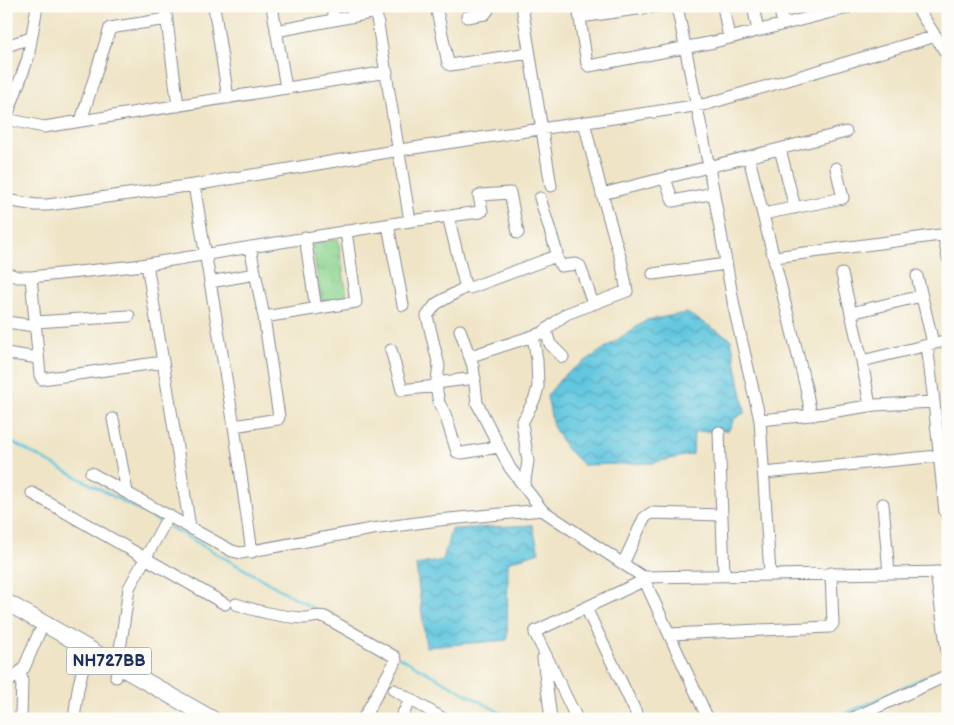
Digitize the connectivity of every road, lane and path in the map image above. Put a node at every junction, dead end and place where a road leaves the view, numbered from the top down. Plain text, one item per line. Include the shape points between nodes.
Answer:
1 (37, 6) edge
2 (165, 6) edge
3 (214, 6) edge
4 (272, 6) edge
5 (332, 6) edge
6 (436, 6) edge
7 (487, 6) edge
8 (522, 6) edge
9 (658, 6) edge
10 (677, 6) edge
11 (723, 6) edge
12 (754, 6) edge
13 (779, 6) edge
14 (916, 6) edge
15 (632, 8) edge
16 (848, 8) dead end
17 (376, 9) edge
18 (827, 9) edge
19 (579, 12) edge
20 (467, 17) dead end
21 (167, 19) junction
22 (334, 19) junction
23 (783, 24) junction
24 (758, 30) junction
25 (276, 31) junction
26 (936, 36) junction
27 (31, 38) junction
28 (729, 38) junction
29 (6, 46) edge
30 (685, 48) junction
31 (529, 53) junction
32 (948, 56) edge
33 (387, 72) junction
34 (286, 88) junction
35 (228, 98) junction
36 (178, 106) junction
37 (696, 106) junction
38 (6, 119) edge
39 (81, 121) junction
40 (584, 122) junction
41 (542, 129) junction
42 (846, 132) dead end
43 (780, 149) junction
44 (400, 150) junction
45 (749, 158) junction
46 (710, 167) junction
47 (836, 168) dead end
48 (665, 179) junction
49 (194, 185) junction
50 (551, 186) dead end
51 (714, 193) junction
52 (602, 194) junction
53 (540, 198) dead end
54 (6, 200) edge
55 (796, 208) junction
56 (763, 214) junction
57 (448, 216) junction
58 (410, 221) junction
59 (388, 225) junction
60 (346, 231) junction
61 (518, 233) dead end
62 (305, 237) junction
63 (250, 247) junction
64 (206, 254) junction
65 (556, 256) junction
66 (774, 257) junction
67 (948, 258) edge
68 (147, 264) junction
69 (726, 264) junction
70 (6, 273) edge
71 (255, 274) junction
72 (653, 274) dead end
73 (842, 274) dead end
74 (917, 276) dead end
75 (31, 277) junction
76 (210, 282) junction
77 (466, 287) junction
78 (921, 296) junction
79 (593, 304) junction
80 (403, 305) dead end
81 (316, 309) junction
82 (851, 313) junction
83 (129, 316) dead end
84 (264, 317) junction
85 (6, 322) edge
86 (35, 324) junction
87 (460, 330) dead end
88 (546, 331) junction
89 (533, 336) junction
90 (948, 340) edge
91 (930, 344) junction
92 (391, 350) dead end
93 (6, 353) edge
94 (471, 356) junction
95 (562, 357) dead end
96 (38, 358) junction
97 (862, 361) junction
98 (163, 362) junction
99 (474, 378) junction
100 (436, 385) junction
101 (934, 402) junction
102 (870, 406) junction
103 (811, 415) junction
104 (113, 419) dead end
105 (760, 420) junction
106 (234, 426) junction
107 (719, 432) dead end
108 (499, 447) junction
109 (944, 455) edge
110 (91, 473) dead end
111 (764, 474) junction
112 (524, 487) junction
113 (127, 492) junction
114 (32, 493) dead end
115 (883, 504) dead end
116 (542, 510) junction
117 (945, 512) dead end
118 (722, 515) junction
119 (166, 521) junction
120 (190, 527) junction
121 (252, 552) junction
122 (146, 558) junction
123 (623, 564) junction
124 (942, 572) edge
125 (831, 573) junction
126 (889, 573) junction
127 (770, 574) junction
128 (724, 575) junction
129 (644, 578) junction
130 (6, 602) edge
131 (586, 608) junction
132 (6, 614) edge
133 (39, 633) junction
134 (670, 634) junction
135 (542, 649) junction
136 (948, 658) edge
137 (85, 660) junction
138 (20, 672) junction
139 (117, 672) junction
140 (948, 675) edge
141 (6, 684) edge
142 (394, 690) dead end
143 (411, 699) junction
144 (21, 719) edge
145 (74, 719) edge
146 (189, 719) edge
147 (212, 719) edge
148 (363, 719) edge
149 (400, 719) edge
150 (444, 719) edge
151 (551, 719) edge
152 (577, 719) edge
153 (639, 719) edge
154 (708, 719) edge
155 (851, 719) edge

1 - 27 street
2 - 21 street
3 - 35 street
4 - 25 street
5 - 22 street
6 - 31 street via 450,65
7 - 20 street via 485,14
8 - 31 street
9 - 15 street
10 - 30 street
11 - 28 street
12 - 24 street
13 - 23 street
14 - 26 street
15 - 19 street
16 - 18 street
17 - 22 street
17 - 33 street
18 - 23 street
19 - 30 street via 589,66
21 - 36 street
21 - 39 street via 110,28
22 - 25 street
23 - 24 street
24 - 28 street
25 - 34 street
26 - 32 street
26 - 37 street
27 - 29 street
27 - 38 street via 28,58
28 - 30 street
30 - 37 street
31 - 41 street
33 - 34 street
33 - 44 street
34 - 35 street
35 - 36 street
36 - 39 street
37 - 40 street
37 - 46 street
38 - 39 street via 44,126
40 - 41 street
40 - 52 street
41 - 44 street
41 - 50 street
42 - 43 street
43 - 45 street
43 - 55 street
44 - 49 street
44 - 58 street
45 - 46 street
45 - 56 street
46 - 48 street
46 - 51 street
47 - 55 street via 843,198
48 - 51 street via 673,201
48 - 52 street
49 - 54 street via 48,205
49 - 64 street
51 - 69 street
52 - 79 street via 627,290
53 - 65 street
55 - 56 street
56 - 66 street
57 - 58 street
57 - 61 street via 481,211 480,195 510,193
57 - 77 street
58 - 59 street
59 - 60 street
59 - 80 street
60 - 62 street
60 - 81 street via 356,302
62 - 63 street
62 - 81 street
63 - 64 street
63 - 71 street
64 - 68 street
64 - 76 street
65 - 77 street
65 - 79 street via 561,266 580,266
66 - 67 street via 940,236 944,238
66 - 103 street
68 - 75 street
68 - 98 street
69 - 72 street
69 - 105 street
70 - 75 street
71 - 76 street
71 - 84 street
73 - 82 street
74 - 78 street
75 - 86 street
76 - 106 street
77 - 100 street via 436,304 427,316 439,366
78 - 82 street
78 - 91 street
79 - 88 street via 566,314
81 - 84 street
82 - 97 street
83 - 86 street
84 - 106 street via 279,418
85 - 86 street
86 - 96 street
87 - 94 street
88 - 89 street
88 - 95 street via 550,344
89 - 94 street
89 - 112 street via 538,387 522,423 528,461
90 - 91 street
91 - 97 street
91 - 101 street
92 - 100 street via 402,390
93 - 96 street
94 - 99 street
96 - 98 street via 40,375 45,380
97 - 102 street
98 - 120 street
99 - 100 street
99 - 108 street via 478,403
100 - 108 street via 439,403 457,452
101 - 102 street
101 - 109 street
102 - 103 street
103 - 105 street
104 - 113 street
105 - 111 street
106 - 121 street
107 - 118 street
108 - 112 street
109 - 111 street
109 - 117 street
110 - 113 street
111 - 127 street
112 - 116 street
113 - 119 street
114 - 122 street
115 - 126 street
116 - 121 street via 372,529
116 - 123 street
118 - 123 street via 651,513 644,518
118 - 128 street
119 - 120 street
119 - 122 street
120 - 121 street via 232,552
122 - 139 street via 129,588
122 - 148 street via 231,604 299,618 321,616 395,657
123 - 129 street
124 - 126 street
124 - 136 street
125 - 126 street
125 - 127 street
125 - 134 street via 833,624 830,628
127 - 128 street
128 - 129 street
129 - 131 street
129 - 134 street
130 - 139 highway, NH727BB
131 - 135 street via 536,631
131 - 153 street
132 - 133 highway, NH727BB
133 - 137 highway, NH727BB
133 - 138 street
134 - 154 street
135 - 151 street
135 - 152 street
137 - 139 highway, NH727BB
137 - 145 street
138 - 141 street
138 - 144 street
139 - 146 highway, NH727BB
139 - 147 highway, NH727BB
140 - 155 street
142 - 143 street
143 - 149 street
143 - 150 street

